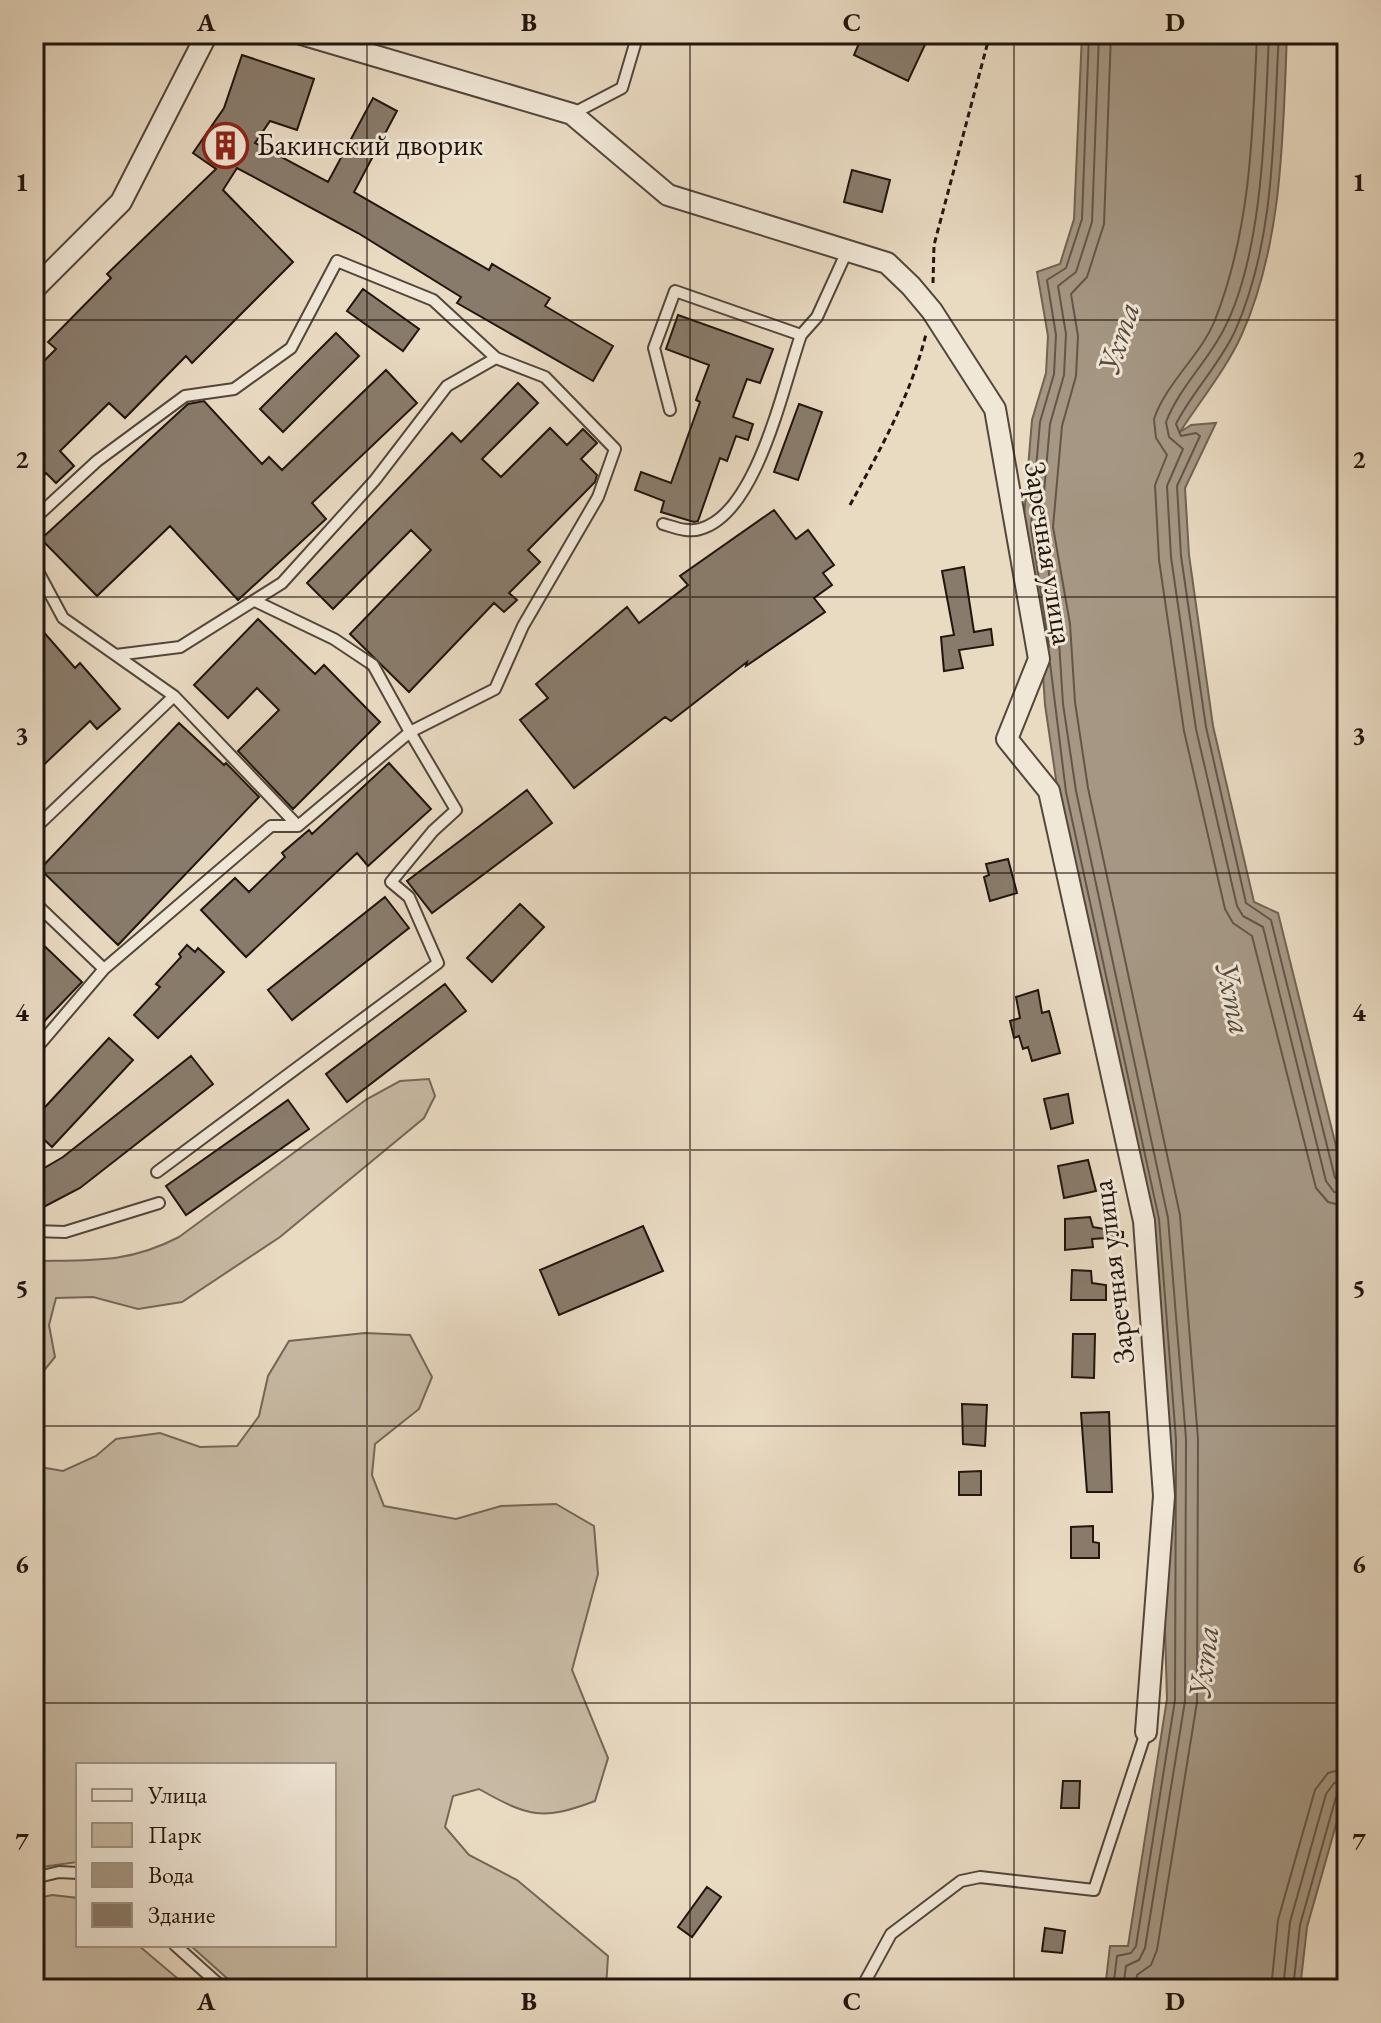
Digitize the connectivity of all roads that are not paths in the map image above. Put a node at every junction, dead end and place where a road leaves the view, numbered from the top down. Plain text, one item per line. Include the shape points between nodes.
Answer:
1 (207, 34) edge
2 (301, 34) edge
3 (638, 34) edge
4 (572, 114) junction
5 (848, 249) junction
6 (37, 281) edge
7 (801, 335) junction
8 (496, 358) junction
9 (670, 410) dead end
10 (34, 519) edge
11 (663, 524) dead end
12 (34, 564) edge
13 (257, 602) junction
14 (116, 655) junction
15 (174, 696) junction
16 (410, 732) junction
17 (298, 826) junction
18 (34, 829) edge
19 (34, 902) edge
20 (104, 969) junction
21 (34, 1051) edge
22 (157, 1172) dead end
23 (159, 1203) dead end
24 (34, 1231) edge
25 (1146, 1732) joint
26 (76, 1873) edge
27 (34, 1878) edge
28 (177, 1947) edge
29 (224, 1989) edge
30 (861, 1989) edge

1 - 6 street via 121,202
2 - 4 street, Заречная улица
3 - 4 lane via 622,88
4 - 5 street, Заречная улица via 668,195
5 - 7 lane via 817,317
5 - 25 street, Заречная улица via 887,263 932,311 995,409 1039,659 1007,739 1049,791 1144,1221 1164,1496
7 - 9 lane via 675,291 654,348
7 - 11 lane via 753,476 735,503 701,529
8 - 10 lane via 433,300 337,261 291,348 234,389 185,396 97,461
8 - 13 lane via 447,386 365,491 282,583
8 - 16 lane via 545,377 615,449 598,497 523,626 495,689
12 - 14 lane via 63,618
13 - 14 lane via 180,647
13 - 16 lane via 334,639 373,665
14 - 15 lane
15 - 17 lane
15 - 18 lane
16 - 17 lane
16 - 22 lane via 456,810 391,882 409,897 438,963
17 - 20 lane via 271,826
19 - 20 lane
20 - 21 lane
23 - 24 lane via 65,1232
25 - 30 lane, Заречная улица via 1094,1890 980,1877 961,1881 891,1934
26 - 27 lane
28 - 29 lane

